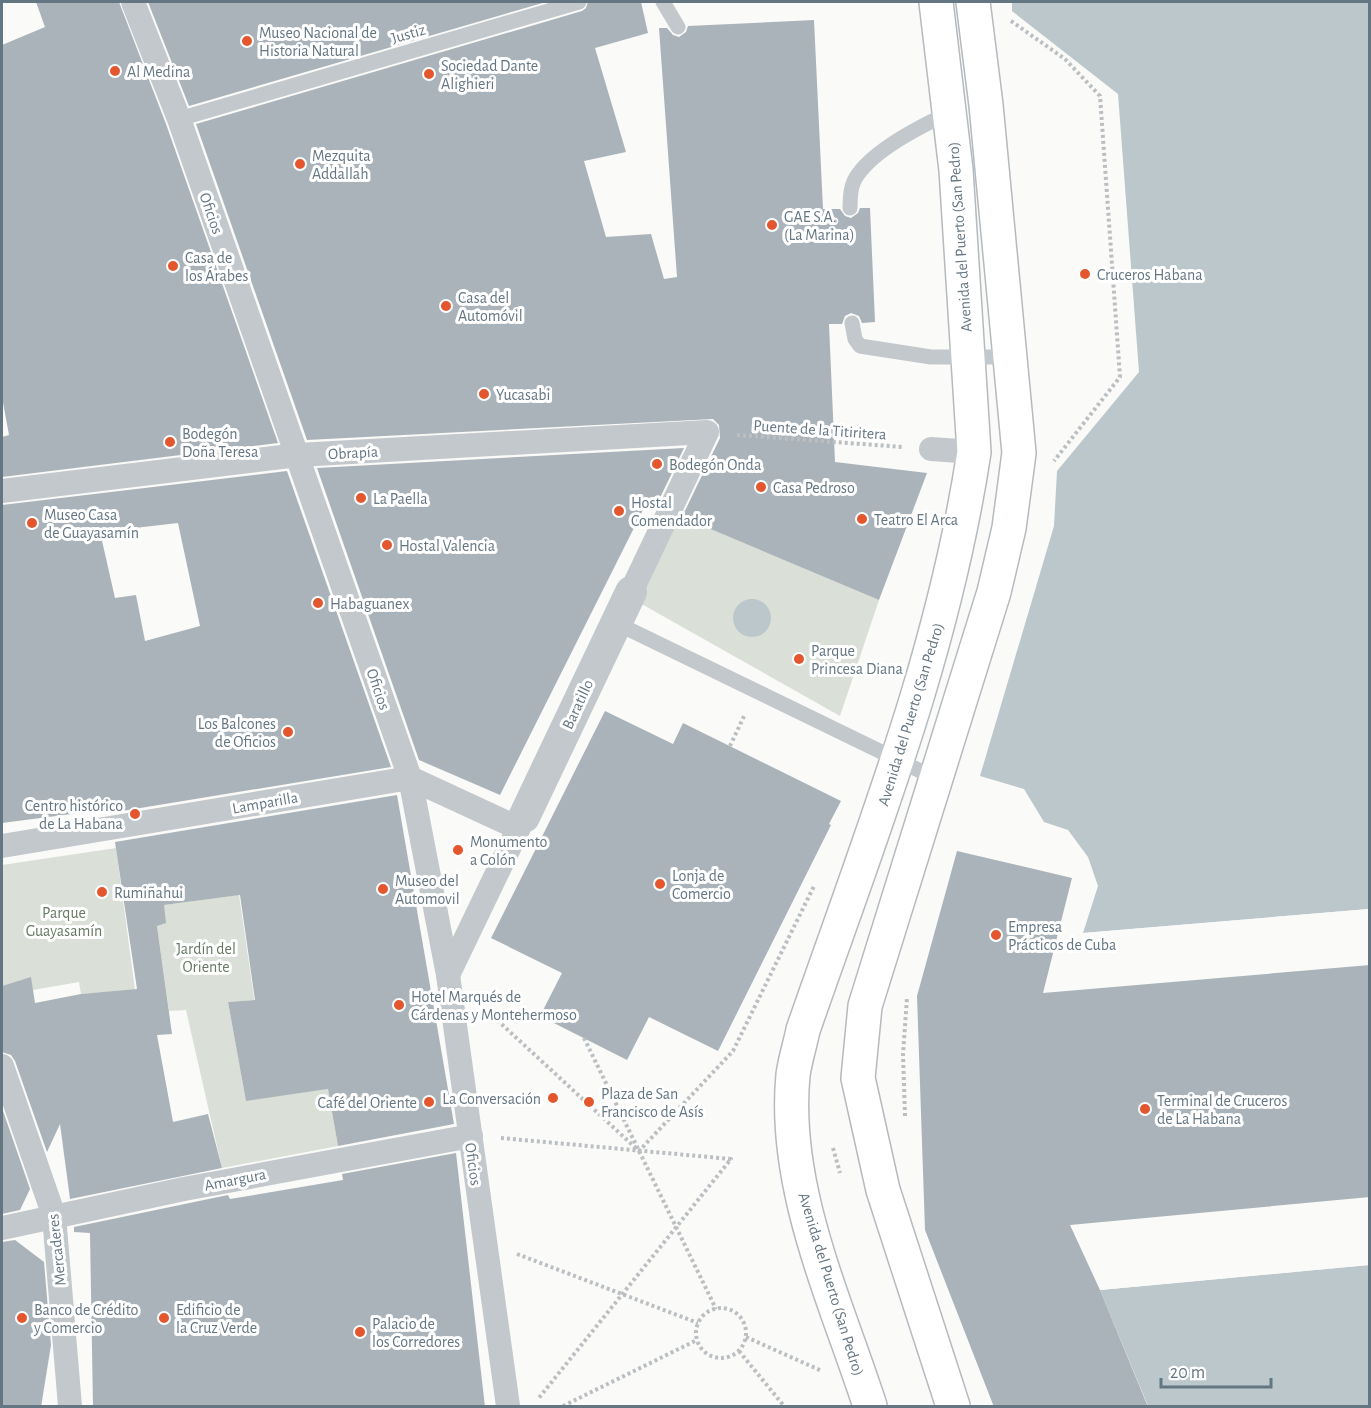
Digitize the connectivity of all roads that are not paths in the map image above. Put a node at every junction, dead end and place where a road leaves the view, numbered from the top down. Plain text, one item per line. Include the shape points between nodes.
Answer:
1 (133, 2) edge
2 (579, 2) edge
3 (663, 2) edge
4 (936, 2) edge
5 (973, 2) edge
6 (678, 27) dead end
7 (949, 112) junction
8 (179, 119) junction
9 (850, 208) dead end
10 (852, 323) dead end
11 (1011, 357) junction
12 (969, 358) junction
13 (707, 432) joint
14 (931, 449) road end
15 (974, 452) junction
16 (297, 455) junction
17 (2, 492) edge
18 (631, 592) joint
19 (616, 622) junction
20 (899, 761) junction
21 (410, 778) junction
22 (937, 780) junction
23 (521, 823) junction
24 (2, 846) edge
25 (448, 975) junction
26 (2, 1066) edge
27 (471, 1136) junction
28 (54, 1216) junction
29 (2, 1228) edge
30 (70, 1407) edge
31 (508, 1407) edge
32 (870, 1407) edge
33 (953, 1407) edge

1 - 8 street, Oficios
2 - 8 lane, Justiz
3 - 6 lane
4 - 7 main road, Avenida del Puerto (San Pedro)
5 - 11 main road
7 - 9 lane via 912,132 863,167 853,182
7 - 12 main road, Avenida del Puerto (San Pedro)
8 - 16 street, Oficios
10 - 12 lane via 860,346 931,357
11 - 12 lane
11 - 22 main road via 1019,453 1009,528 994,592
12 - 15 main road, Avenida del Puerto (San Pedro)
13 - 16 street, Obrapía
13 - 18 street, Baratillo
14 - 15 street
15 - 20 main road, Avenida del Puerto (San Pedro) via 931,658
16 - 17 street, Obrapía
16 - 21 street, Oficios
18 - 19 street, Baratillo
19 - 20 lane
19 - 23 street, Baratillo
20 - 22 lane
20 - 32 main road, Avenida del Puerto (San Pedro) via 803,1030 793,1073 795,1142 804,1200
21 - 23 street
21 - 24 street, Lamparilla
21 - 25 street, Oficios
22 - 33 main road via 865,1006 858,1078 882,1190
23 - 25 street, Baratillo
25 - 27 street, Oficios
26 - 28 street, Mercaderes
27 - 28 street, Amargura
27 - 31 street, Oficios
28 - 29 street, Amargura
28 - 30 street, Mercaderes

